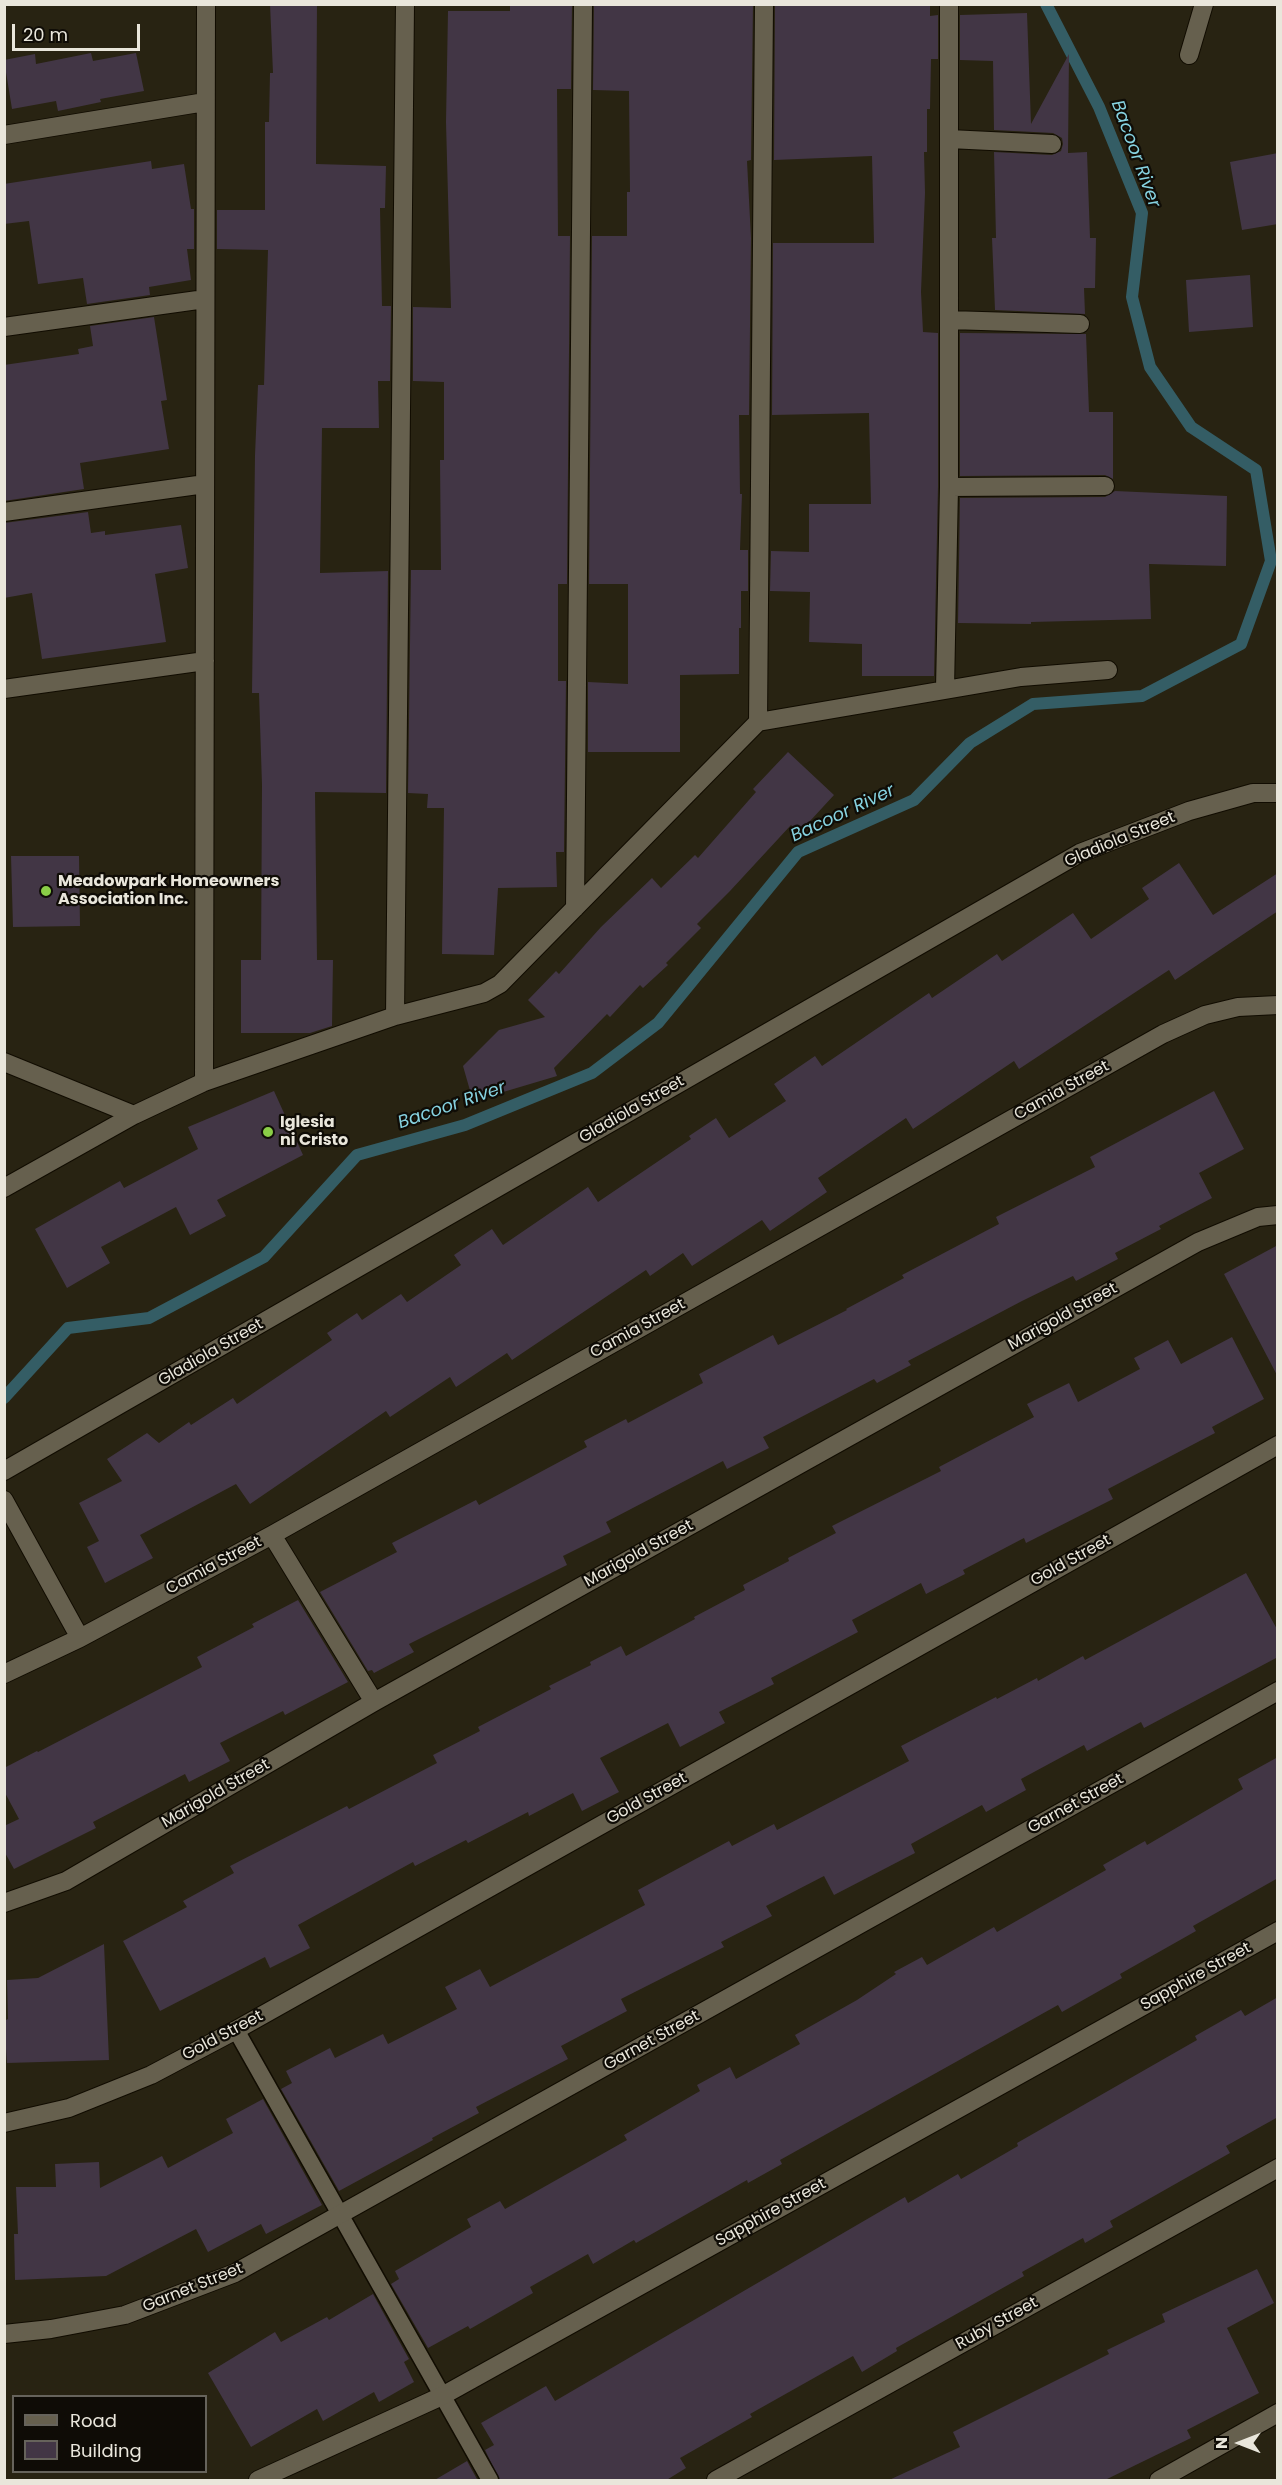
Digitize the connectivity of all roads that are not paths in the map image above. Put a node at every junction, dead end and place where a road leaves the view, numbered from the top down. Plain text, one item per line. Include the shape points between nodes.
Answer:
1 (206, 4) edge
2 (405, 4) edge
3 (583, 4) edge
4 (764, 4) edge
5 (949, 4) edge
6 (1204, 4) edge
7 (1189, 55) dead end
8 (205, 102) junction
9 (4, 135) edge
10 (949, 139) junction
11 (1052, 144) dead end
12 (205, 299) junction
13 (949, 320) junction
14 (1080, 324) dead end
15 (4, 327) edge
16 (205, 484) junction
17 (1105, 486) dead end
18 (948, 487) junction
19 (4, 512) edge
20 (205, 661) junction
21 (1108, 670) dead end
22 (4, 689) edge
23 (945, 689) junction
24 (758, 722) junction
25 (1278, 793) edge
26 (575, 908) junction
27 (1278, 1005) edge
28 (395, 1017) junction
29 (4, 1062) edge
30 (204, 1082) junction
31 (134, 1115) junction
32 (4, 1188) edge
33 (1278, 1215) edge
34 (1278, 1445) edge
35 (4, 1472) edge
36 (4, 1500) edge
37 (272, 1535) junction
38 (80, 1638) junction
39 (4, 1674) edge
40 (1278, 1691) edge
41 (374, 1702) junction
42 (4, 1903) edge
43 (1278, 1931) edge
44 (236, 2030) junction
45 (4, 2123) edge
46 (1278, 2168) edge
47 (341, 2215) junction
48 (4, 2334) edge
49 (442, 2396) junction
50 (1278, 2413) edge
51 (258, 2481) edge
52 (490, 2481) edge
53 (716, 2481) edge
54 (1159, 2481) edge

1 - 8 street
2 - 28 street
3 - 26 street
4 - 24 street
5 - 10 street
6 - 7 street
8 - 9 street
8 - 12 street
10 - 11 street
10 - 13 street
12 - 15 street
12 - 16 street
13 - 14 street
13 - 18 street
16 - 19 street
16 - 20 street
17 - 18 street
18 - 23 street
20 - 22 street
20 - 30 street
21 - 23 street via 1021,677
23 - 24 street
24 - 26 street
25 - 35 street, Gladiola Street via 1253,793 1189,810 1080,853
26 - 28 street via 500,984 484,993
27 - 37 street, Camia Street via 1238,1007 1205,1015 1163,1034
28 - 30 street
29 - 31 street
30 - 31 street
31 - 32 street
33 - 41 street, Marigold Street via 1258,1217 1198,1242
34 - 44 street, Gold Street
36 - 38 street
37 - 38 street, Camia Street
37 - 41 street
38 - 39 street, Camia Street
40 - 47 street, Garnet Street
41 - 42 street, Marigold Street via 66,1881
43 - 49 street, Sapphire Street
44 - 45 street, Gold Street via 141,2079 69,2108
44 - 47 lane
46 - 53 street, Ruby Street
47 - 48 street, Garnet Street via 235,2273 125,2314
47 - 49 lane
49 - 51 street, Sapphire Street
49 - 52 lane
50 - 54 street

